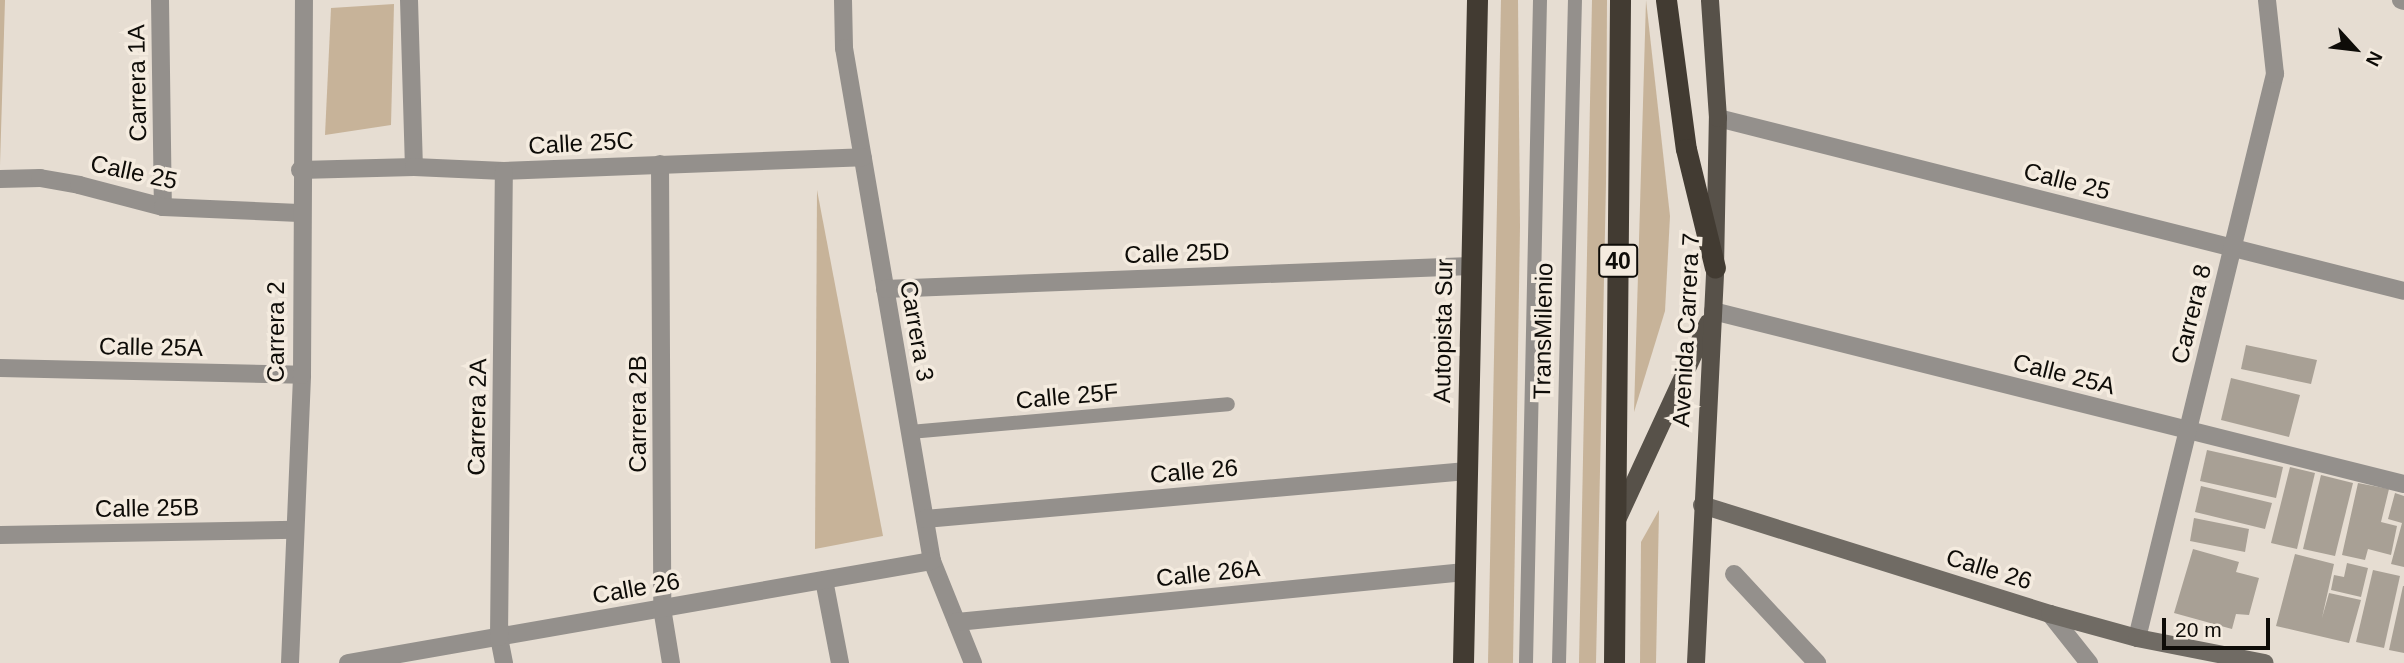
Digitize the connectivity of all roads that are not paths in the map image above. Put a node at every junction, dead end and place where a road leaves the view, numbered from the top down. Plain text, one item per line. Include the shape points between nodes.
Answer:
1 (160, 0) edge
2 (304, 0) edge
3 (409, 0) edge
4 (843, 0) edge
5 (1477, 0) edge
6 (1540, 0) edge
7 (1575, 0) edge
8 (1620, 0) edge
9 (1666, 0) edge
10 (1710, 0) edge
11 (2267, 0) edge
12 (1718, 118) junction
13 (863, 158) junction
14 (660, 164) junction
15 (414, 167) junction
16 (300, 170) junction
17 (504, 171) junction
18 (0, 179) edge
19 (163, 207) junction
20 (299, 214) junction
21 (2232, 248) junction
22 (1471, 266) junction
23 (1715, 268) junction
24 (885, 289) junction
25 (2404, 291) edge
26 (1713, 312) junction
27 (0, 368) edge
28 (302, 375) junction
29 (1227, 404) dead end
30 (2188, 430) junction
31 (910, 432) junction
32 (1467, 471) junction
33 (2404, 484) edge
34 (1702, 505) junction
35 (925, 519) junction
36 (1615, 523) junction
37 (295, 530) junction
38 (0, 535) edge
39 (932, 561) junction
40 (1465, 572) junction
41 (1734, 574) dead end
42 (824, 580) junction
43 (662, 608) junction
44 (2050, 614) junction
45 (957, 622) junction
46 (499, 637) junction
47 (2137, 638) junction
48 (290, 663) edge
49 (348, 663) edge
50 (504, 663) edge
51 (670, 663) edge
52 (840, 663) edge
53 (973, 663) edge
54 (1463, 663) edge
55 (1526, 663) edge
56 (1559, 663) edge
57 (1614, 663) edge
58 (1696, 663) edge
59 (1817, 663) edge
60 (2089, 663) edge
61 (2265, 663) edge

1 - 19 street, Carrera 1A
2 - 16 street, Carrera 2
3 - 15 street
4 - 13 street, Carrera 3 via 844,48
5 - 22 highway, Autopista Sur
6 - 55 lane, TransMilenio
7 - 56 lane, TransMilenio
8 - 36 highway, 40
9 - 23 highway via 1686,149
10 - 12 main road, Avenida Carrera 7
11 - 21 street, Carrera 8 via 2275,74
12 - 21 street, Calle 25
12 - 23 main road, Avenida Carrera 7
13 - 14 street, Calle 25C
13 - 24 street, Carrera 3
14 - 17 street, Calle 25C
14 - 43 street, Carrera 2B
15 - 16 street, Calle 25C
15 - 17 street, Calle 25C
16 - 20 street, Carrera 2
17 - 46 street, Carrera 2A
18 - 19 street, Calle 25 via 40,178
19 - 20 street, Calle 25
20 - 28 street, Carrera 2
21 - 25 street, Calle 25
21 - 30 street, Carrera 8
22 - 24 street, Calle 25D
22 - 32 highway, Autopista Sur
23 - 26 main road, Avenida Carrera 7
24 - 31 street, Carrera 3
26 - 30 street, Calle 25A
26 - 34 main road, Avenida Carrera 7
26 - 36 main road
27 - 28 street, Calle 25A
28 - 37 street, Carrera 2
29 - 31 lane, Calle 25F
30 - 33 street, Calle 25A
30 - 47 street, Carrera 8
31 - 35 street, Carrera 3
32 - 35 street, Calle 26
32 - 40 highway, Autopista Sur
34 - 44 street, Calle 26
34 - 58 main road, Avenida Carrera 7
35 - 39 street, Carrera 3
36 - 57 highway, 40
37 - 38 street, Calle 25B
37 - 48 street, Carrera 2
39 - 42 street, Calle 26
39 - 45 street, Carrera 3
40 - 45 street, Calle 26A
40 - 54 highway, Autopista Sur
41 - 59 street
42 - 43 street, Calle 26
42 - 52 street
43 - 46 street, Calle 26
43 - 51 street, Carrera 2B
44 - 47 street, Calle 26
44 - 60 street
45 - 53 street, Carrera 3
46 - 49 street, Calle 26
46 - 50 street, Carrera 2A
47 - 61 street, Calle 26

